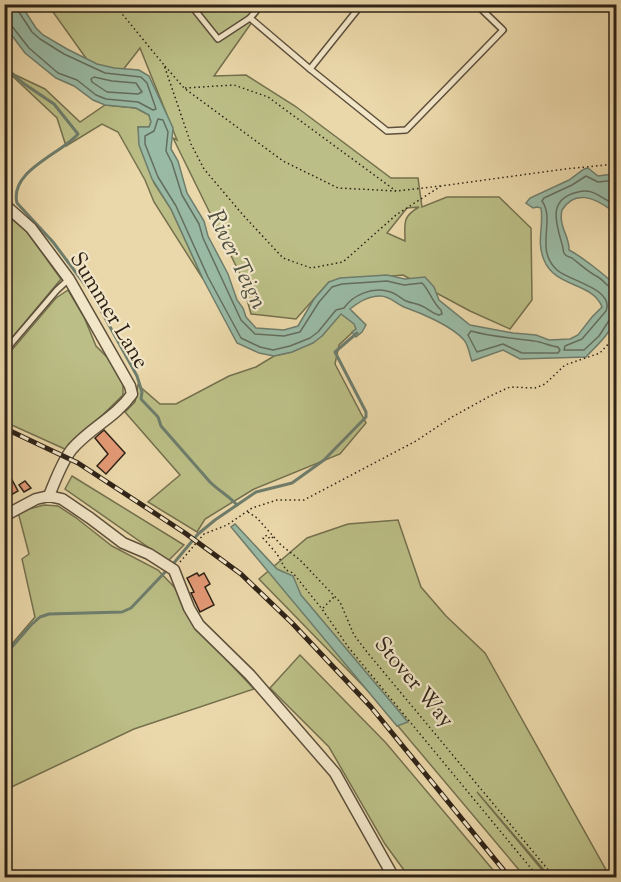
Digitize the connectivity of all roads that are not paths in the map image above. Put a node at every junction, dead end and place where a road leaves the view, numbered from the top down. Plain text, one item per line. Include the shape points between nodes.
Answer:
1 (190, 4) edge
2 (262, 4) edge
3 (362, 4) edge
4 (476, 4) edge
5 (250, 18) junction
6 (310, 69) junction
7 (4, 204) edge
8 (69, 279) junction
9 (4, 352) edge
10 (49, 496) junction
11 (4, 516) edge
12 (394, 878) edge

1 - 5 lane via 218,39
2 - 5 lane
3 - 6 lane
4 - 6 lane via 503,30 406,130 387,131
5 - 6 lane
7 - 8 street, Summer Lane via 31,228
8 - 9 lane
8 - 10 street, Summer Lane via 132,394 123,407 70,451
10 - 11 street
10 - 12 street via 62,499 123,543 170,567 200,625 250,675 335,773

